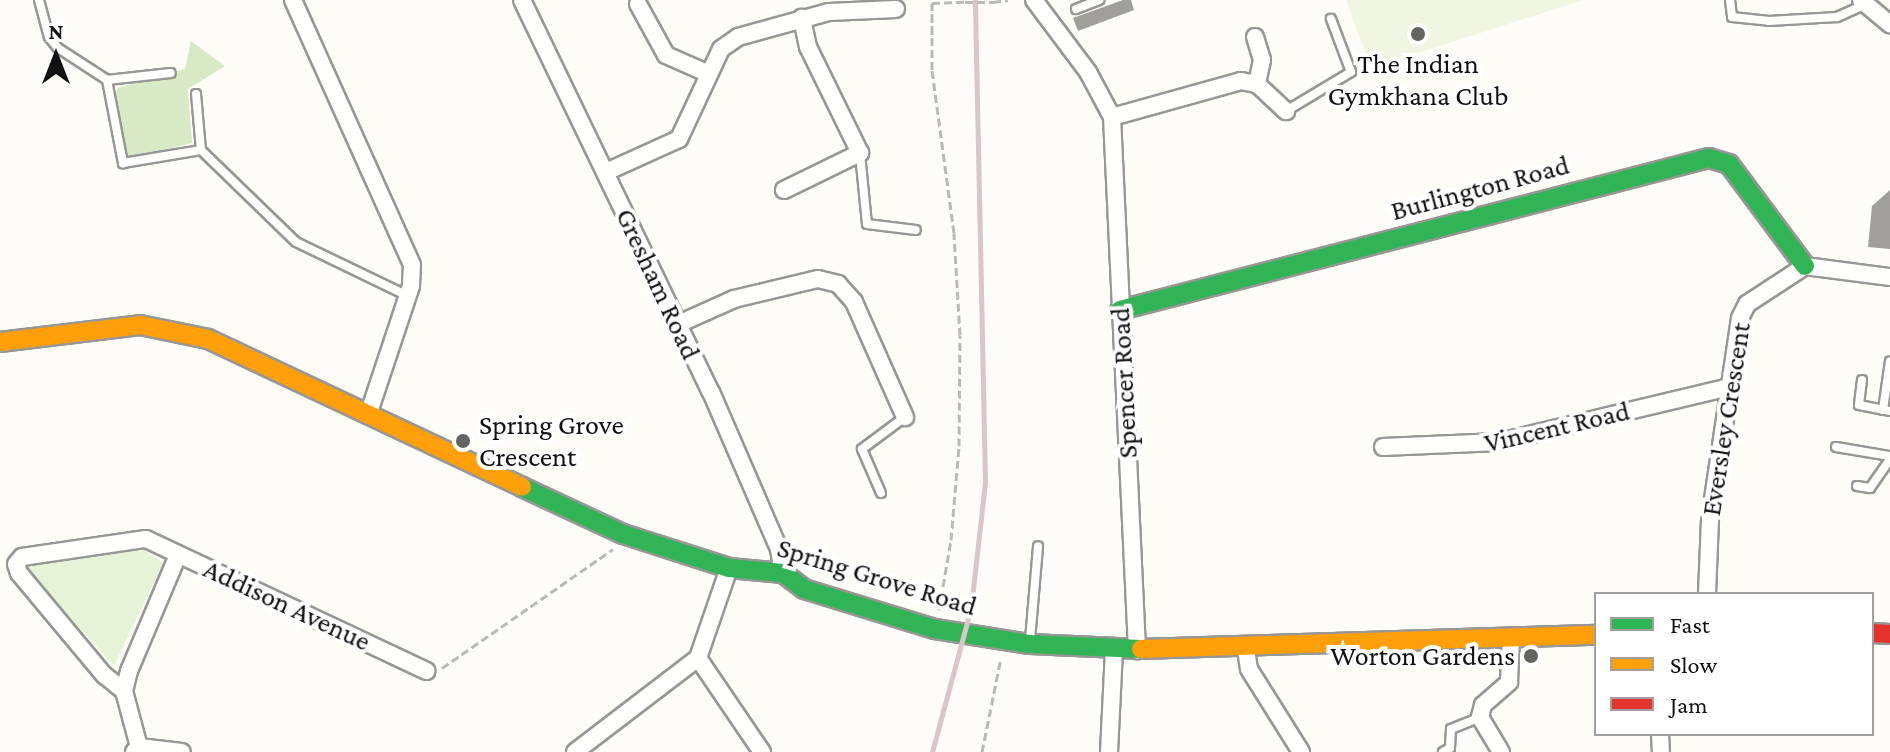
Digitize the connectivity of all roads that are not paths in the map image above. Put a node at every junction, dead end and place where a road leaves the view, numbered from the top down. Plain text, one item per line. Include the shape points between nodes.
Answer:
1 (39, 0) edge
2 (293, 0) edge
3 (522, 0) edge
4 (1034, 0) edge
5 (1099, 0) edge
6 (1730, 0) edge
7 (1862, 3) edge
8 (638, 4) dead end
9 (871, 5) edge
10 (896, 9) dead end
11 (1076, 9) dead end
12 (802, 18) junction
13 (1331, 19) dead end
14 (1890, 24) edge
15 (1255, 37) dead end
16 (171, 73) dead end
17 (707, 73) junction
18 (107, 80) junction
19 (1257, 84) junction
20 (196, 94) dead end
21 (1286, 111) joint
22 (1112, 117) junction
23 (201, 150) junction
24 (860, 153) junction
25 (606, 172) junction
26 (784, 190) dead end
27 (916, 230) dead end
28 (1805, 266) junction
29 (1890, 277) edge
30 (408, 296) junction
31 (1120, 310) junction
32 (676, 325) junction
33 (0, 342) edge
34 (1890, 361) edge
35 (1862, 380) dead end
36 (1730, 387) junction
37 (1887, 411) edge
38 (369, 412) junction
39 (905, 417) joint
40 (1383, 447) dead end
41 (1836, 447) dead end
42 (1890, 458) edge
43 (1857, 486) dead end
44 (881, 493) dead end
45 (1038, 546) dead end
46 (178, 555) junction
47 (729, 568) junction
48 (783, 573) junction
49 (1707, 592) edge
50 (1594, 635) edge
51 (1511, 638) junction
52 (1030, 644) junction
53 (1114, 650) junction
54 (1137, 650) junction
55 (1246, 650) junction
56 (698, 658) junction
57 (427, 671) road end
58 (124, 691) junction
59 (1480, 717) junction
60 (136, 750) edge
61 (182, 752) edge
62 (575, 752) edge
63 (762, 752) edge
64 (1109, 752) edge
65 (1301, 752) edge
66 (1443, 752) edge
67 (1501, 752) edge

1 - 18 lane via 49,37 58,48
2 - 30 street via 407,245 412,265
3 - 25 street, Gresham Road
4 - 22 street, Spencer Road via 1088,72
5 - 11 lane
6 - 7 lane via 1732,17 1769,21 1837,17
7 - 14 street
8 - 17 street via 666,55
9 - 10 street
9 - 12 street
12 - 17 street via 738,37 721,49
12 - 24 street via 808,47
13 - 21 lane via 1351,72
15 - 19 street via 1262,60
16 - 18 lane
17 - 25 street via 695,114 679,139
18 - 23 lane via 123,163
19 - 21 street
19 - 22 street via 1226,81
20 - 23 lane
22 - 31 street, Spencer Road
23 - 30 lane via 296,242
24 - 26 street
24 - 27 lane via 867,224
25 - 32 street, Gresham Road
28 - 29 street
28 - 31 main road, Burlington Road via 1729,164 1709,158
28 - 36 street, Eversley Crescent via 1747,304
30 - 38 street
31 - 54 street, Spencer Road
32 - 39 street via 734,299 818,279 838,284 854,302
32 - 48 street, Gresham Road via 779,549
33 - 38 main road, Spring Grove Road via 100,326 174,329 208,339
34 - 37 lane
35 - 37 lane via 1859,405
36 - 40 street, Vincent Road via 1499,442
36 - 49 street, Eversley Crescent via 1710,519
38 - 47 main road, Spring Grove Road via 623,534
39 - 44 lane via 862,449
41 - 42 lane
42 - 43 lane via 1870,488
45 - 52 lane
46 - 57 street, Addison Avenue
46 - 58 street
46 - 58 street, Addison Avenue via 146,539 22,557 16,564 95,664
47 - 48 main road, Spring Grove Road
47 - 56 street
48 - 52 main road, Spring Grove Road via 804,589 935,629
50 - 51 main road, Spring Grove Road
51 - 55 main road, Spring Grove Road
51 - 59 street via 1509,682 1483,705
52 - 53 main road, Spring Grove Road
53 - 54 main road, Spring Grove Road
53 - 64 street
54 - 55 main road, Spring Grove Road
55 - 65 street via 1249,669
56 - 62 street
56 - 63 street
58 - 60 street
59 - 66 lane via 1451,729 1450,748
59 - 67 street
60 - 61 street

